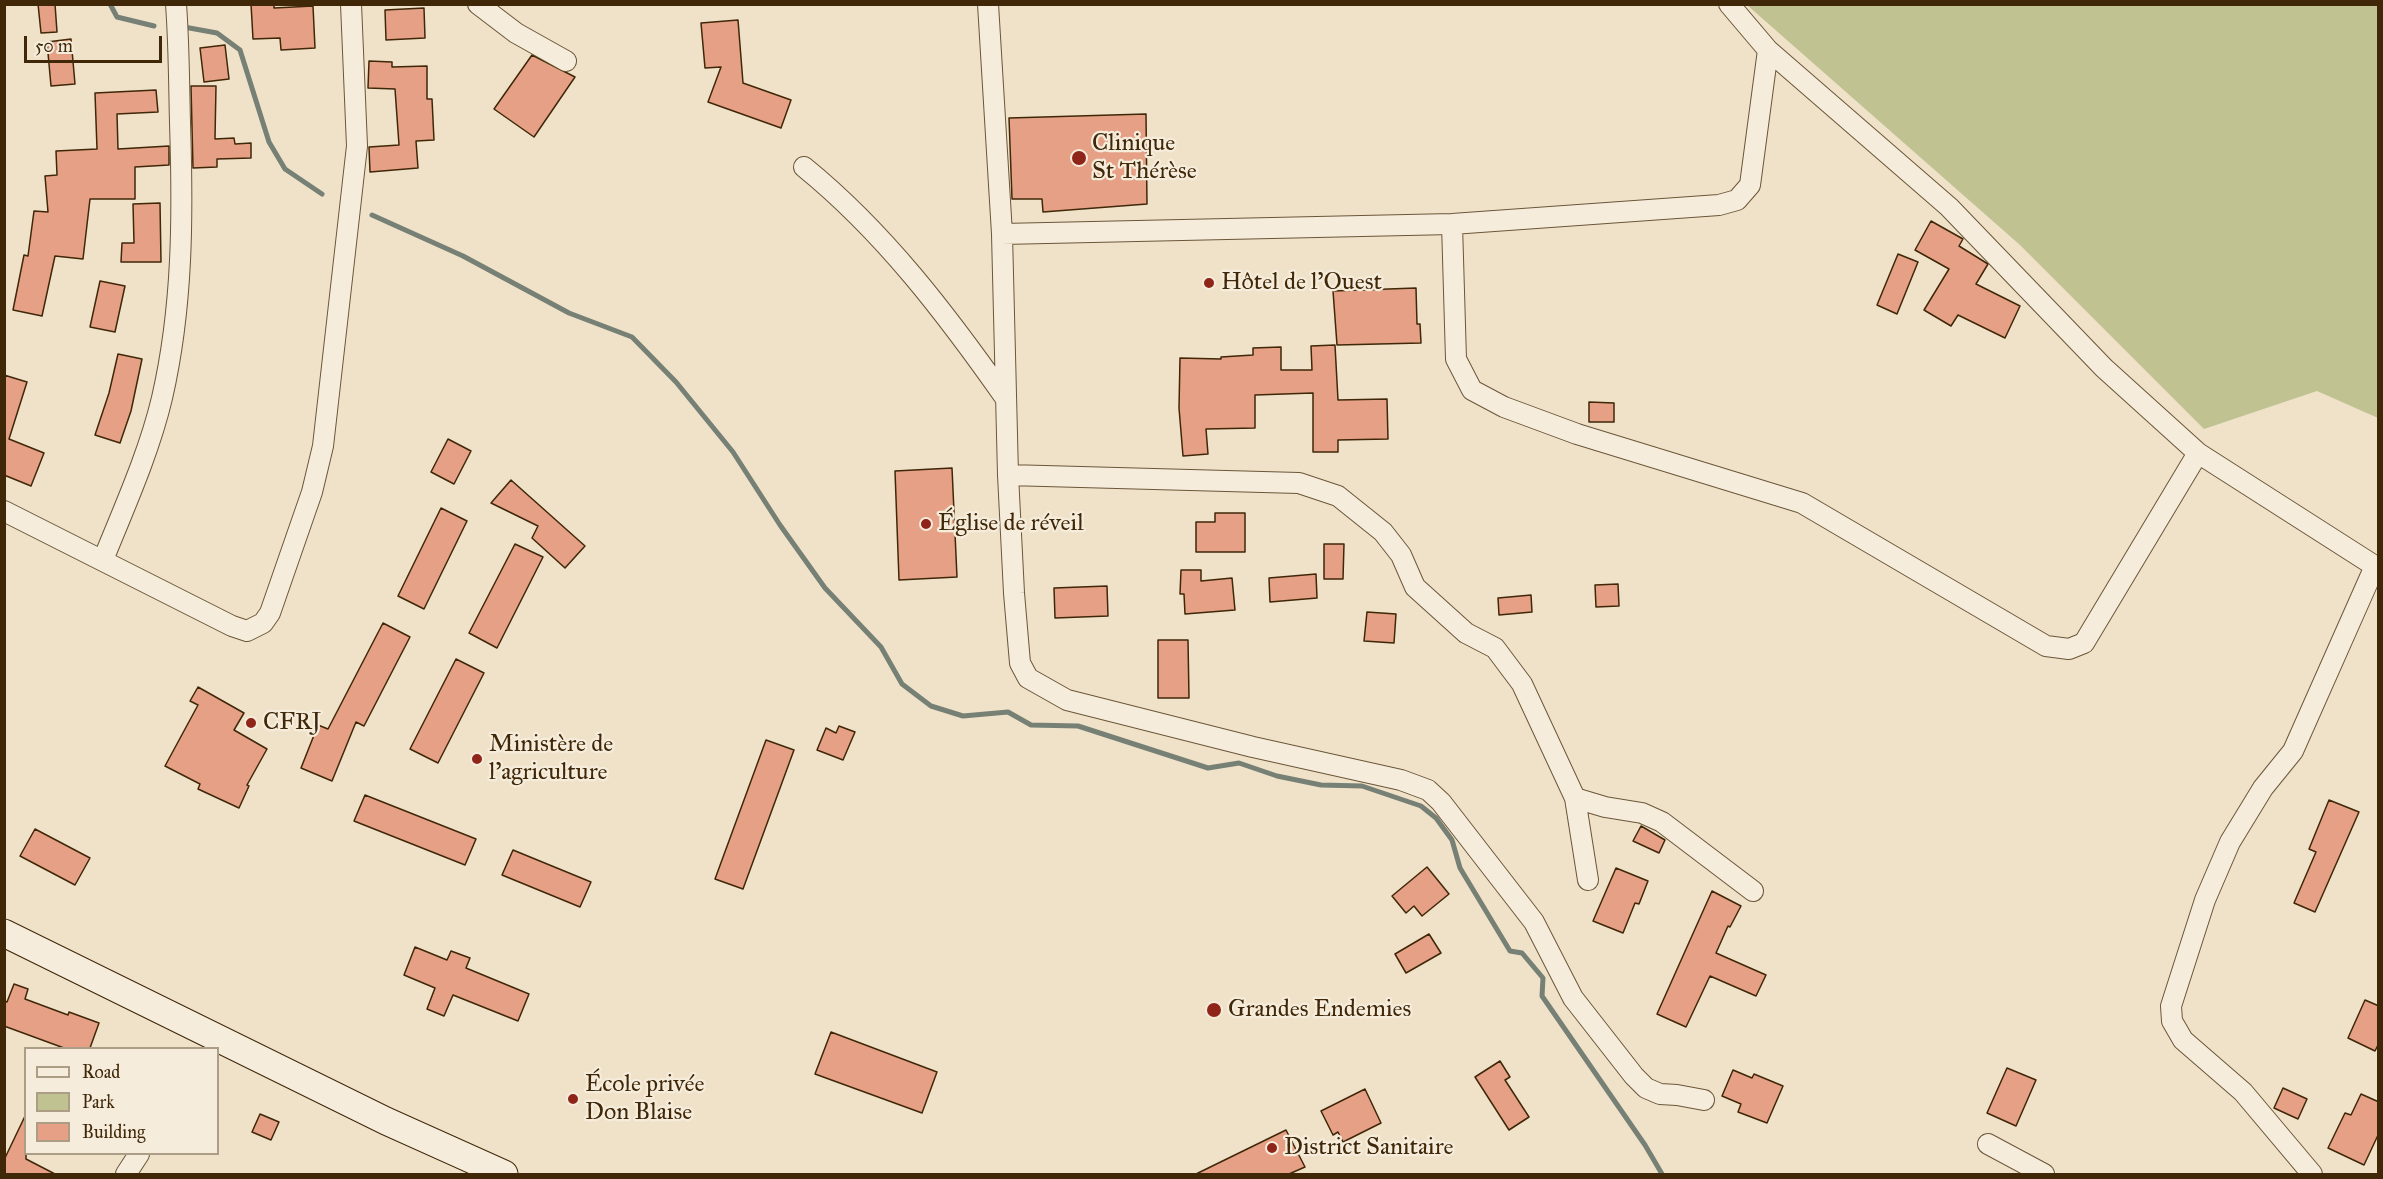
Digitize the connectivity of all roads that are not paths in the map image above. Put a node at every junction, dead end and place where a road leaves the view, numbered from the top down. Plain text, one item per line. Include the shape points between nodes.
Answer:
1 (176, 4) edge
2 (351, 4) edge
3 (478, 4) edge
4 (988, 4) edge
5 (1729, 4) edge
6 (1767, 50) junction
7 (566, 60) dead end
8 (804, 167) dead end
9 (1452, 224) junction
10 (1002, 234) junction
11 (1006, 399) junction
12 (2198, 453) junction
13 (1008, 475) junction
14 (4, 510) edge
15 (103, 560) junction
16 (2377, 567) edge
17 (1575, 798) junction
18 (1588, 880) dead end
19 (1753, 891) dead end
20 (4, 933) edge
21 (208, 1041) edge
22 (1704, 1100) dead end
23 (1988, 1144) dead end
24 (138, 1155) edge
25 (126, 1174) edge
26 (504, 1174) edge
27 (2044, 1174) edge
28 (2312, 1174) edge

1 - 15 street via 182,203 171,355 148,441
2 - 15 street via 357,146 322,446 306,510 270,613 263,623 247,631
3 - 7 street via 516,33
4 - 10 street
5 - 6 street
6 - 9 street via 1750,185 1737,200 1719,205
6 - 12 street via 1949,207 2104,368
8 - 11 street via 869,226 968,344
9 - 10 street
9 - 12 street via 1456,359 1472,390 1504,407 1576,434 1802,503 2046,646 2069,649 2084,643
10 - 11 street
11 - 13 street
12 - 16 street
13 - 17 street via 1299,483 1338,496 1383,532 1401,555 1415,587 1431,604 1466,633 1495,648 1522,684
13 - 22 street via 1020,663 1028,678 1067,700 1401,780 1428,790 1534,922 1573,998 1634,1076 1646,1088 1660,1094
14 - 15 street
16 - 28 street via 2293,751 2263,788 2230,842 2205,900 2171,1006 2172,1021 2183,1040 2243,1092
17 - 18 street
17 - 19 street via 1642,813 1662,822
20 - 21 main road
21 - 26 main road
23 - 27 street
24 - 25 street

